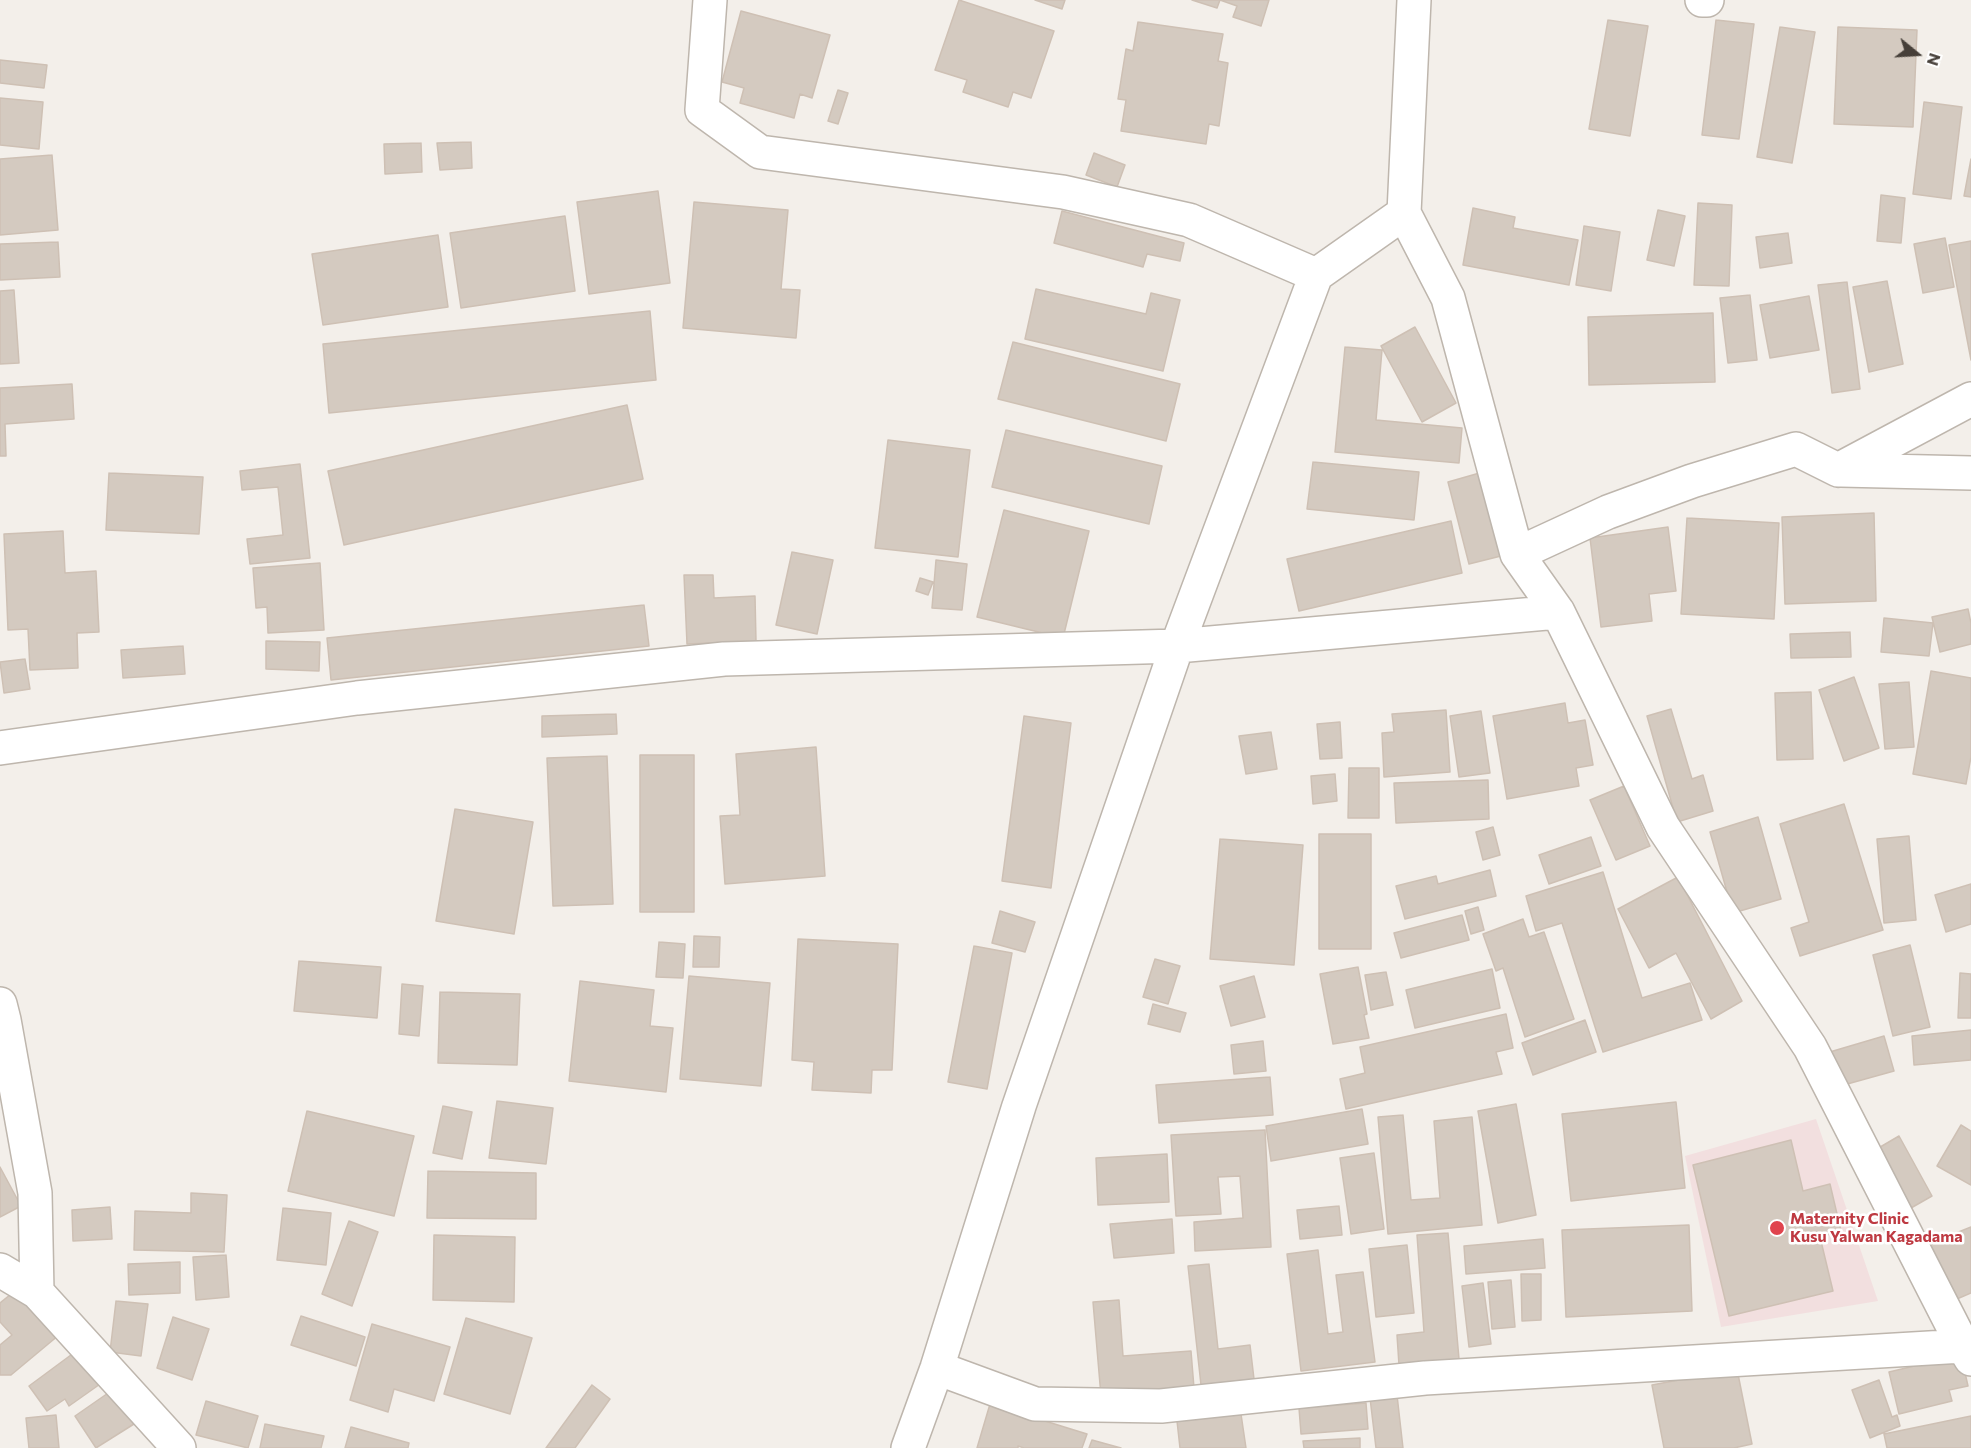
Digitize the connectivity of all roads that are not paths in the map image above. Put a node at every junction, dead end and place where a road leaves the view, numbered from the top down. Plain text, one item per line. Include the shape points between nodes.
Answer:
1 (710, 0) edge
2 (1414, 0) edge
3 (1702, 0) edge
4 (1707, 0) edge
5 (1404, 213) junction
6 (1316, 275) junction
7 (1971, 399) edge
8 (1838, 470) junction
9 (1971, 473) edge
10 (1517, 554) junction
11 (1558, 612) junction
12 (1177, 646) junction
13 (0, 748) edge
14 (0, 1004) edge
15 (0, 1270) edge
16 (37, 1292) junction
17 (1967, 1352) edge
18 (937, 1368) junction
19 (179, 1448) edge
20 (908, 1448) edge

1 - 6 street via 702,110 760,152 1063,192 1189,220
2 - 5 street
3 - 4 street
5 - 6 street
5 - 10 street via 1448,298
6 - 12 street
7 - 8 street
8 - 9 street
8 - 10 street via 1796,449 1608,512
10 - 11 street
11 - 12 street
11 - 17 street via 1663,827 1810,1047
12 - 13 street via 724,659 357,698
12 - 18 street via 1019,1107
14 - 16 street via 35,1193
15 - 16 street
16 - 19 street
17 - 18 street via 1425,1378 1161,1406 1035,1404
18 - 20 street

